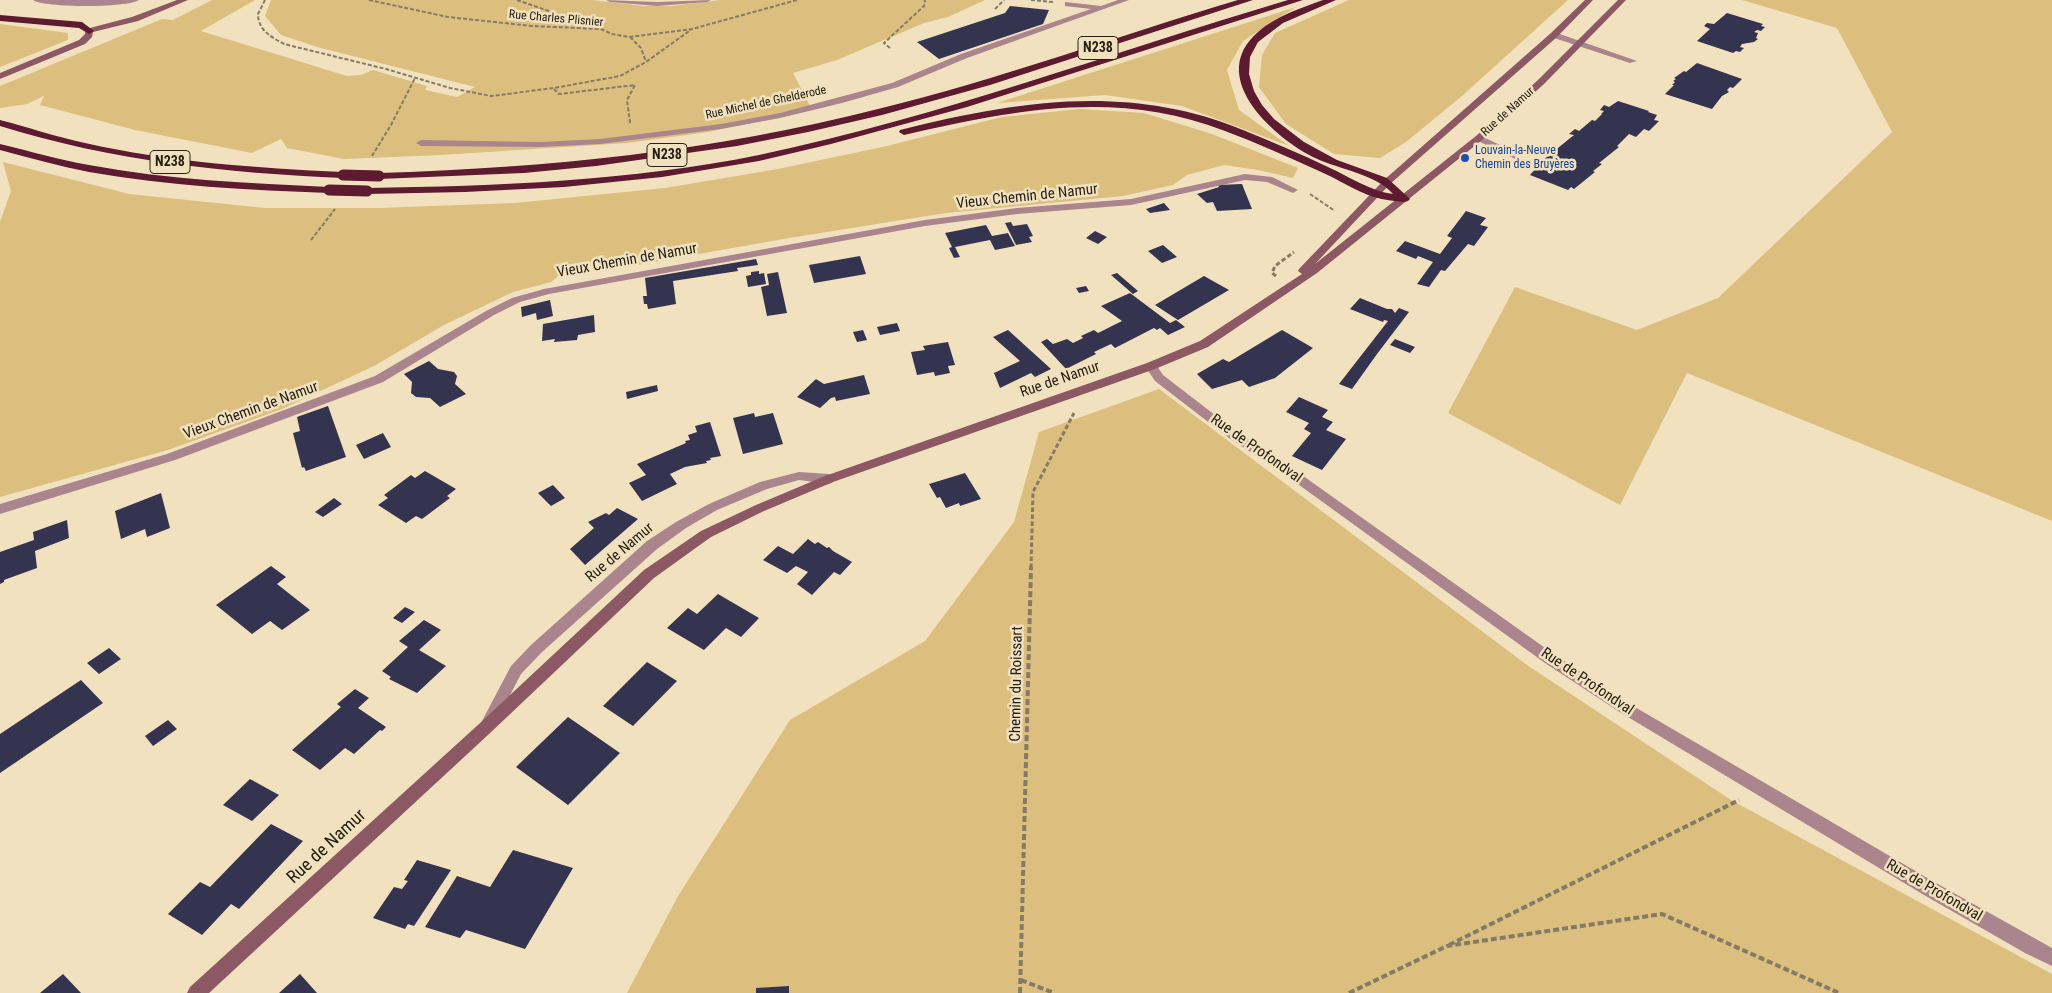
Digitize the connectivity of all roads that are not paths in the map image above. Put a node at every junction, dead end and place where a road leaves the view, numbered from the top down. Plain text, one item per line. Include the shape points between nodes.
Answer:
1 (37, 0) edge
2 (135, 0) edge
3 (610, 0) edge
4 (706, 0) edge
5 (1092, 0) edge
6 (1124, 0) edge
7 (1247, 0) edge
8 (1298, 0) edge
9 (1331, 0) edge
10 (1590, 0) edge
11 (1622, 0) edge
12 (179, 1) edge
13 (1068, 4) dead end
14 (1101, 8) junction
15 (0, 18) edge
16 (89, 31) junction
17 (1554, 35) junction
18 (1580, 44) junction
19 (1633, 61) dead end
20 (0, 76) edge
21 (0, 123) edge
22 (1479, 138) junction
23 (421, 143) dead end
24 (0, 146) edge
25 (806, 147) junction
26 (1516, 156) dead end
27 (1387, 182) junction
28 (1293, 190) dead end
29 (1375, 194) junction
30 (1404, 199) junction
31 (1289, 286) junction
32 (1151, 366) junction
33 (829, 480) junction
34 (0, 509) edge
35 (484, 729) junction
36 (2052, 957) edge
37 (196, 993) edge

1 - 2 street via 104,4
3 - 4 street via 657,4
5 - 14 street
6 - 14 street, Rue Michel de Ghelderode
7 - 21 highway, N238, bridge via 949,94 786,134 713,148 568,167 446,175 275,173 202,167 72,144
8 - 25 highway, N238 via 962,106
9 - 27 highway via 1278,24 1255,40 1244,62 1248,90 1261,112 1294,141 1334,162
10 - 17 street, Rue de Namur
11 - 18 street, Rue de Namur
12 - 16 street via 136,19
13 - 14 street, Rue Michel de Ghelderode
14 - 23 street, Rue Michel de Ghelderode via 964,56 914,78 852,97 736,123 629,138 518,146
15 - 16 highway via 82,25
16 - 20 street via 82,42
17 - 18 street
17 - 27 street, Rue de Namur
18 - 19 street
18 - 22 street, Rue de Namur
22 - 26 street
22 - 30 street, Rue de Namur
24 - 25 highway, N238, bridge via 104,171 182,182 367,191 555,186 649,175
25 - 29 highway via 851,144 1030,106 1126,103 1201,118
27 - 29 street, Rue de Namur
27 - 30 highway
28 - 34 street, Vieux Chemin de Namur via 1269,179 1245,177 1131,202 1018,211 925,223 548,291 516,300 490,313 379,379 171,457
29 - 30 highway
29 - 31 street, Rue de Namur
30 - 31 street, Rue de Namur via 1313,271
31 - 32 street, Rue de Namur via 1204,344
32 - 33 street, Rue de Namur
32 - 36 street, Rue de Profondval via 1159,378 1233,435 1623,707
33 - 35 street, Rue de Namur via 706,534 649,574
33 - 35 street, Rue de Namur via 799,476 755,488 704,512 652,545 516,670
35 - 37 street, Rue de Namur

